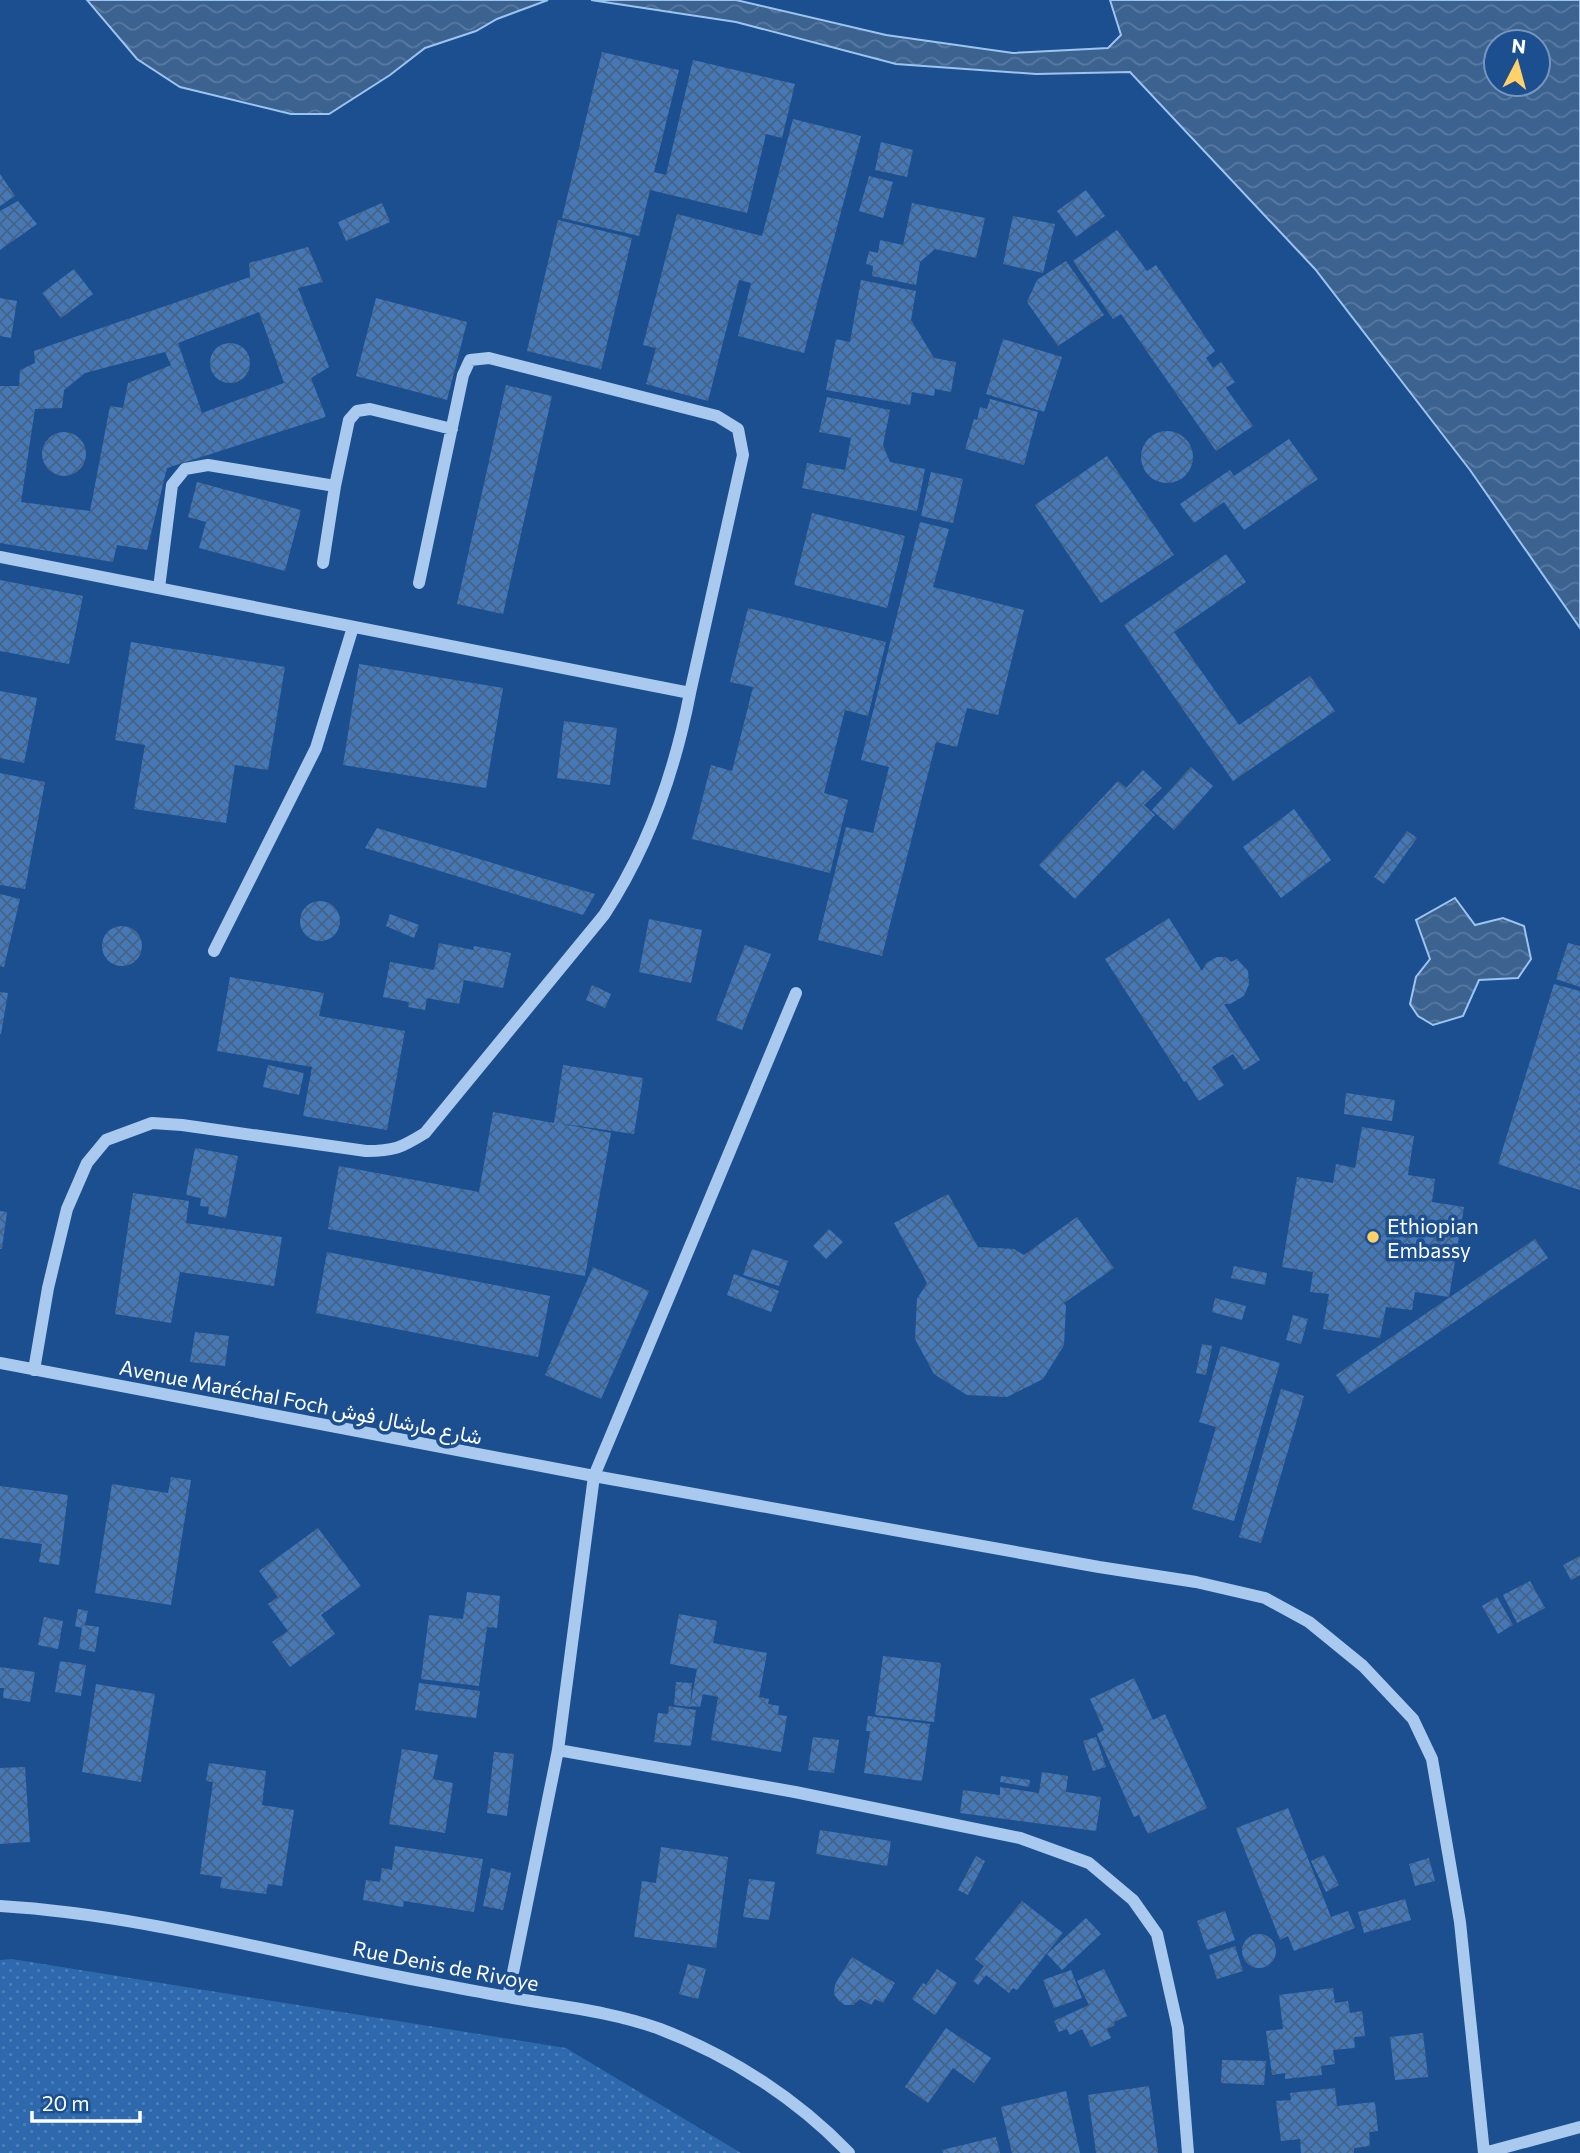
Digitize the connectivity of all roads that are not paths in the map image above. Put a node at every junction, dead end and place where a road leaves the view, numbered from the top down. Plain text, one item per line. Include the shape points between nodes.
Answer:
1 (452, 429) junction
2 (335, 486) junction
3 (0, 557) edge
4 (323, 563) dead end
5 (419, 583) dead end
6 (159, 588) junction
7 (352, 627) junction
8 (690, 693) junction
9 (214, 951) dead end
10 (796, 993) dead end
11 (0, 1363) edge
12 (34, 1370) junction
13 (594, 1476) junction
14 (558, 1750) junction
15 (0, 1906) edge
16 (508, 1997) junction
17 (1580, 2127) edge
18 (849, 2153) edge
19 (1188, 2153) edge
20 (1484, 2153) edge

1 - 2 street via 370,409 357,411 349,420
1 - 5 street
1 - 8 street via 470,360 489,358 717,416 738,429 744,455
2 - 4 street
2 - 6 street via 208,465 185,469 172,485
3 - 6 street
6 - 7 street
7 - 8 street
7 - 9 street via 316,748
8 - 12 street via 682,736 651,827 626,881 604,915 425,1133 401,1148 382,1151 182,1125 152,1124 106,1140 87,1163 67,1209
10 - 13 street
11 - 12 street, Avenue Maréchal Foch شارع مارشال فوش
12 - 13 street, Avenue Maréchal Foch شارع مارشال فوش
13 - 14 street
13 - 20 street, Avenue Maréchal Foch شارع مارشال فوش via 1196,1583 1265,1598 1309,1622 1363,1666 1413,1718 1432,1759 1460,1922
14 - 16 street
14 - 19 street via 1020,1838 1089,1863 1133,1899 1157,1934 1178,2028
15 - 16 street, Rue Denis de Rivoye via 52,1909 160,1927
16 - 18 street, Rue Denis de Rivoye via 659,2028 710,2051 781,2092
17 - 20 street

